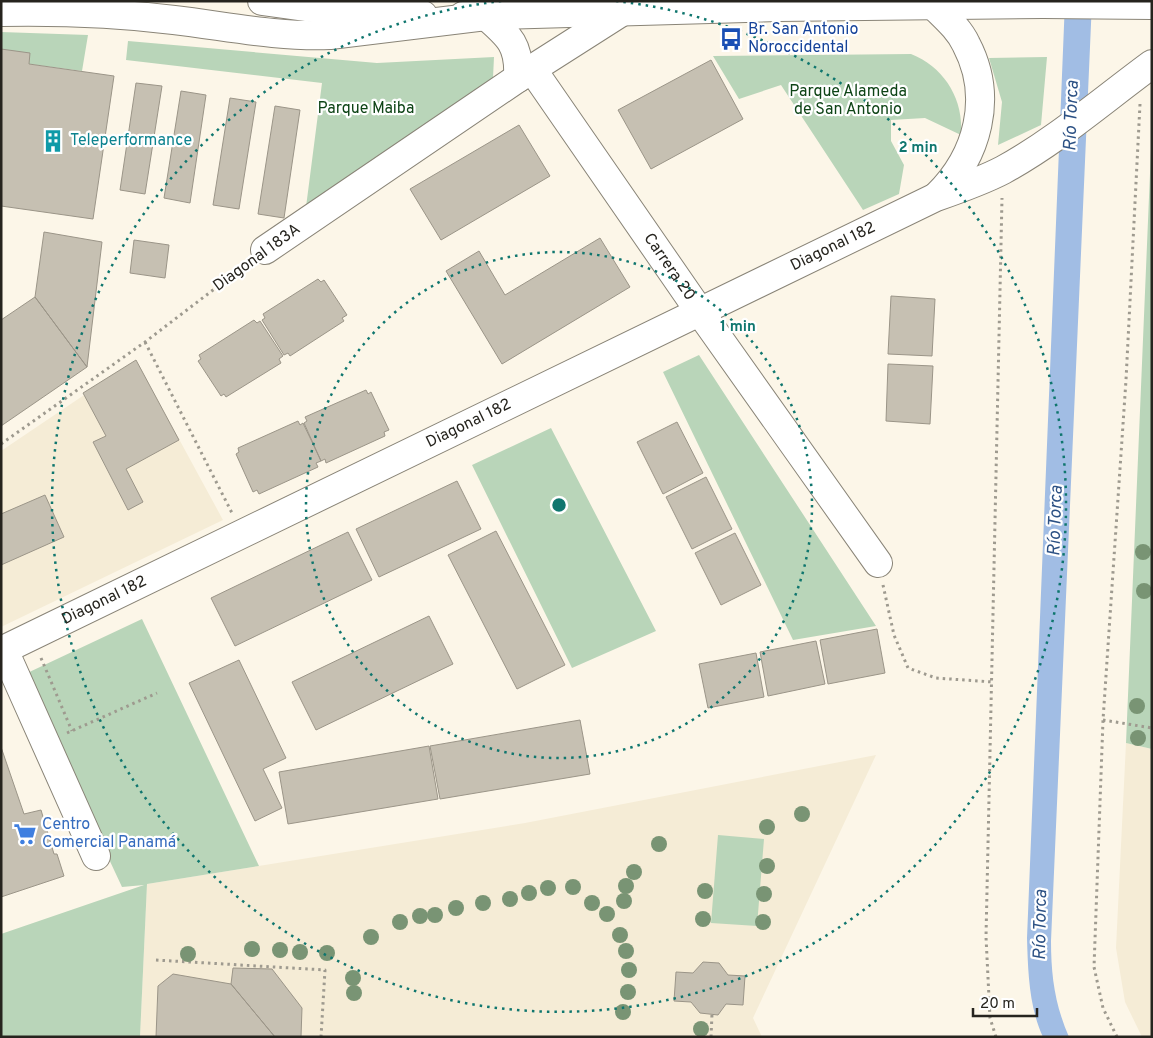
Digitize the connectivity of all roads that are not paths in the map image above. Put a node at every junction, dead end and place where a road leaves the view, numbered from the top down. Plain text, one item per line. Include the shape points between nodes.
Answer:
1 (262, 1) edge
2 (1140, 5) edge
3 (934, 6) junction
4 (1, 12) edge
5 (620, 13) junction
6 (486, 16) junction
7 (1152, 64) edge
8 (525, 73) junction
9 (936, 197) junction
10 (265, 250) road end
11 (700, 312) junction
12 (878, 563) road end
13 (3, 650) edge
14 (96, 856) dead end

1 - 6 main road via 348,12
2 - 3 main road
3 - 5 main road
3 - 9 main road, Diagonal 182 via 956,28 966,44 980,84 978,126 966,158 951,182
4 - 6 main road via 135,16 304,36
5 - 6 main road
5 - 8 main road, Diagonal 183A
6 - 8 main road via 513,42
7 - 9 main road, Diagonal 182 via 1041,147 974,184
8 - 10 main road, Diagonal 183A
8 - 11 main road, Carrera 20
9 - 11 main road, Diagonal 182
11 - 12 main road, Carrera 20
11 - 13 main road, Diagonal 182
13 - 14 main road

